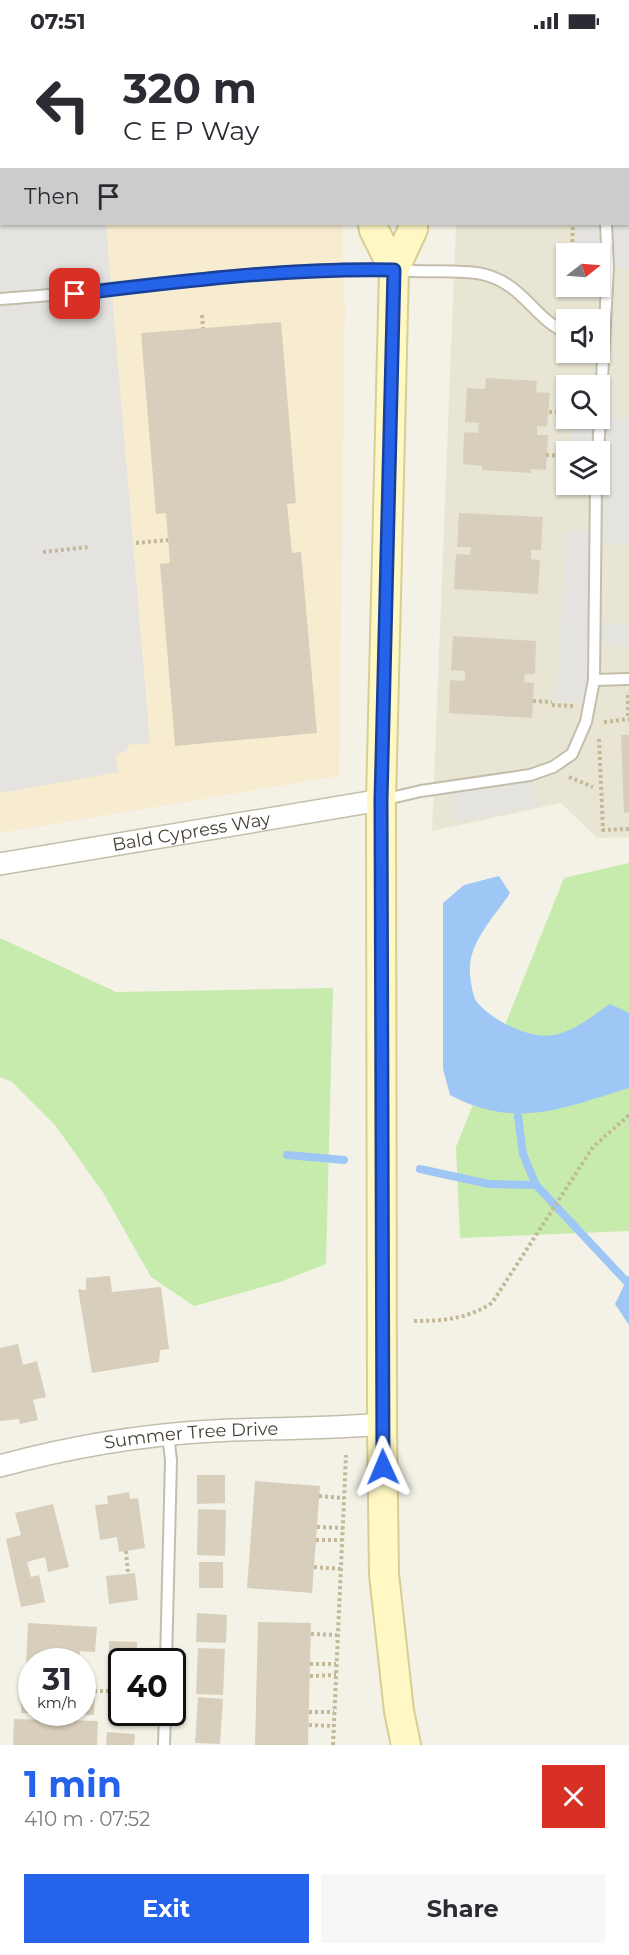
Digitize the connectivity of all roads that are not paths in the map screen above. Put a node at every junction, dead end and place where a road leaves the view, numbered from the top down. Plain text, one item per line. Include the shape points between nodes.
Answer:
1 (374, 225) edge
2 (413, 225) edge
3 (606, 225) edge
4 (394, 270) junction
5 (0, 299) edge
6 (605, 309) edge
7 (556, 329) edge
8 (596, 495) edge
9 (628, 679) edge
10 (594, 680) junction
11 (381, 800) junction
12 (0, 864) edge
13 (382, 1424) junction
14 (168, 1435) junction
15 (0, 1466) edge
16 (166, 1648) edge
17 (165, 1726) edge
18 (164, 1745) edge
19 (406, 1745) edge

1 - 4 street
2 - 4 street
3 - 6 lane
4 - 5 lane via 315,271
4 - 7 lane via 482,274 510,286
4 - 11 street
8 - 10 lane
9 - 10 lane
10 - 11 lane via 586,722 572,754 553,767 530,775
11 - 12 street, Bald Cypress Way
11 - 13 street
13 - 14 street, Summer Tree Drive
13 - 19 street via 384,1574
14 - 15 street, Summer Tree Drive via 60,1449
14 - 16 lane via 171,1460
17 - 18 lane

